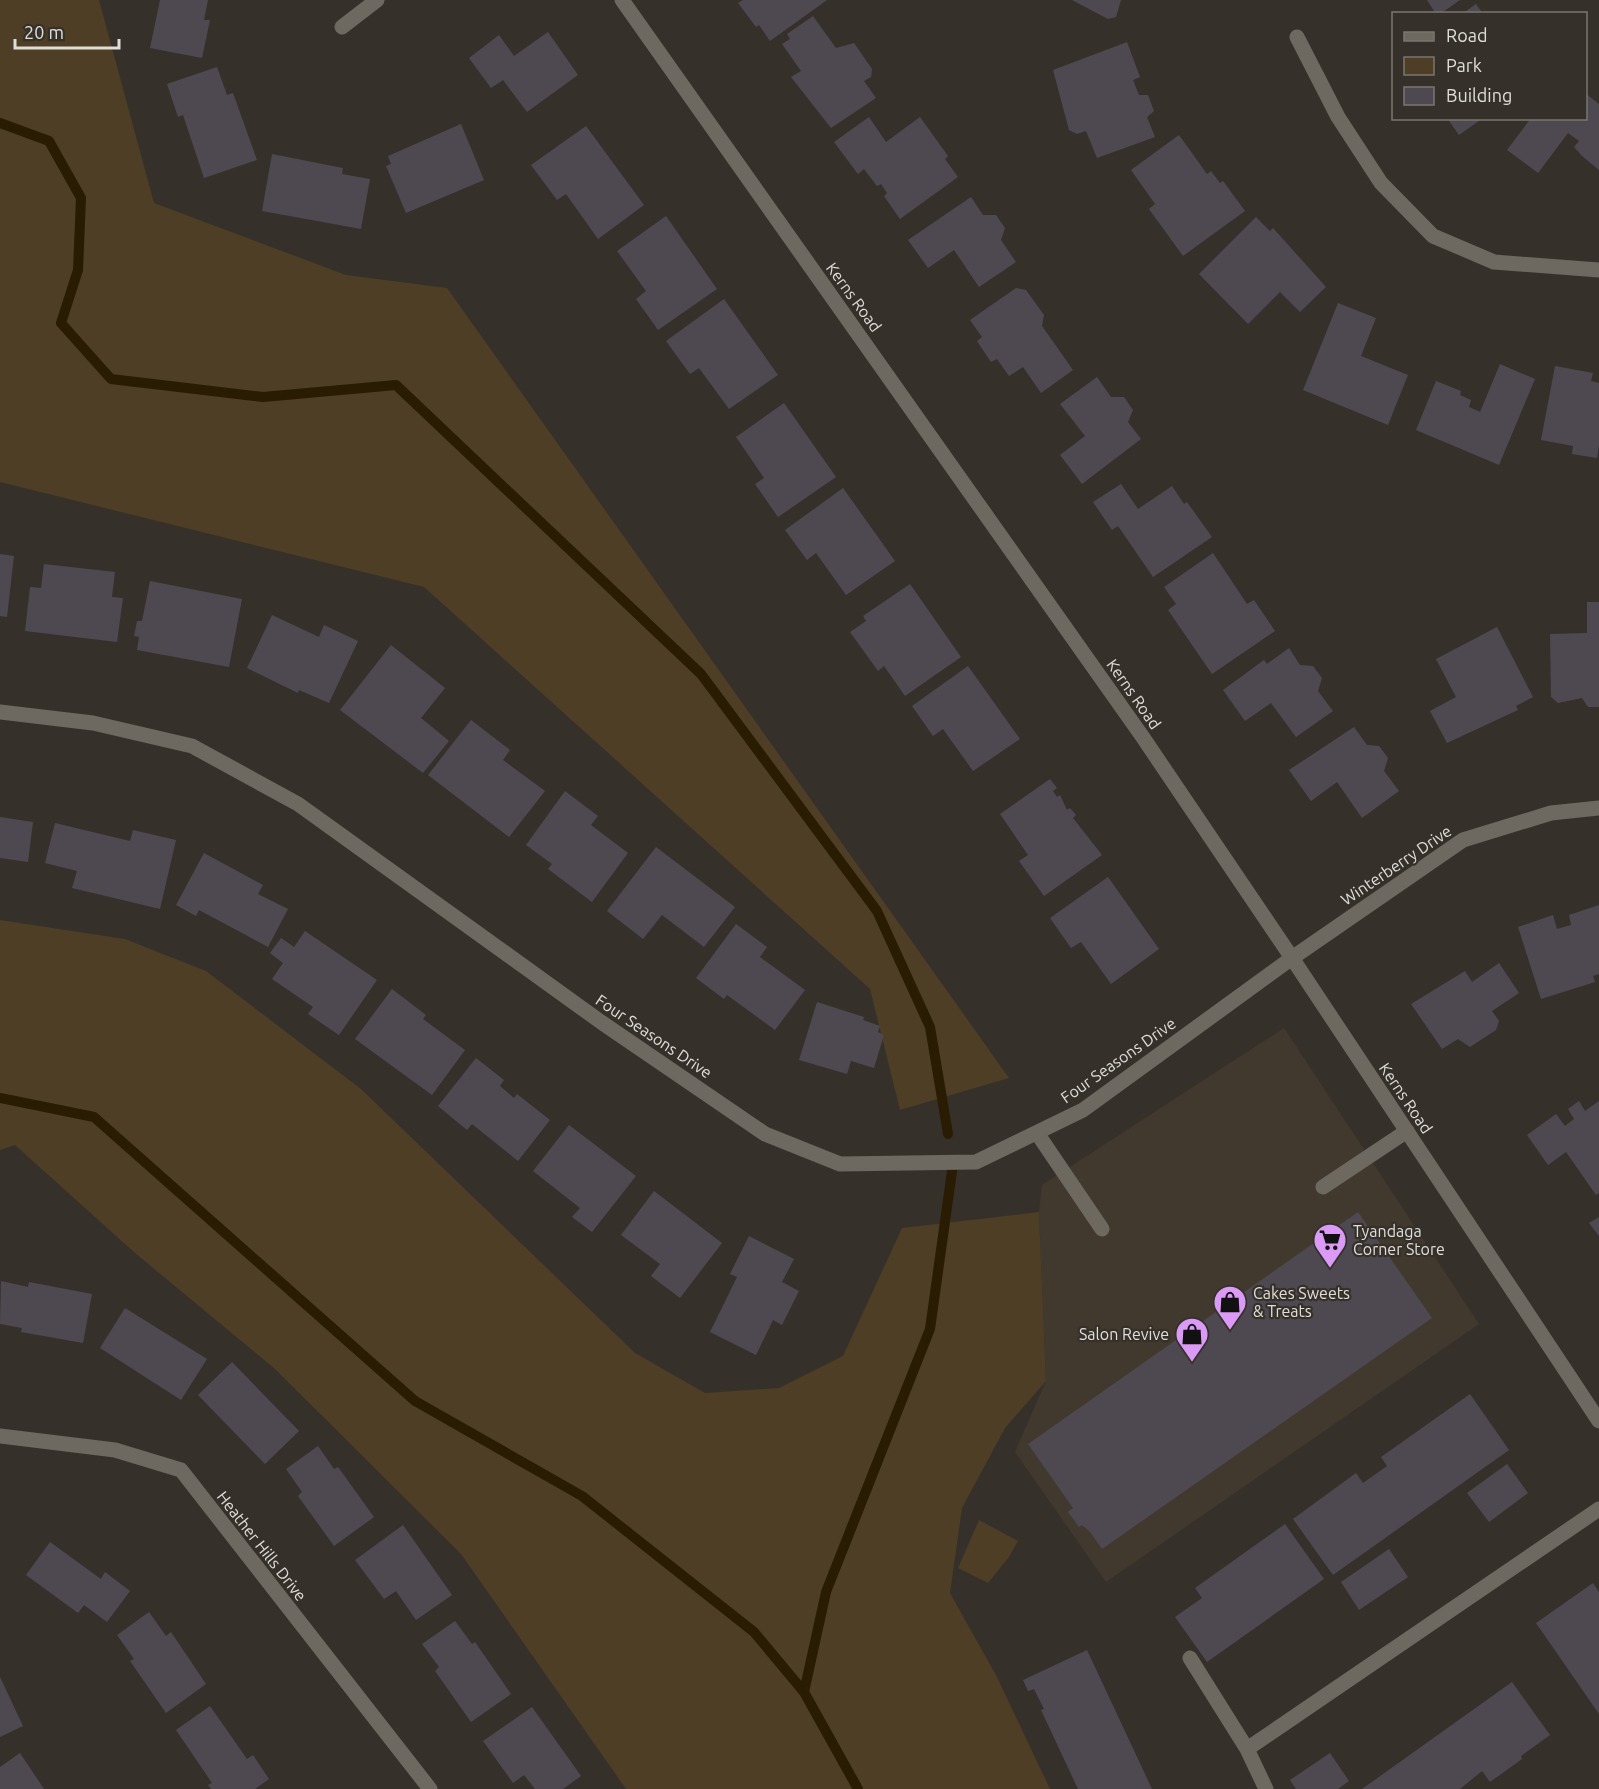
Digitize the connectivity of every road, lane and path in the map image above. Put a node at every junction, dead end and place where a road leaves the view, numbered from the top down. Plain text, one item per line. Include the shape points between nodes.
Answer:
1 (377, 0) edge
2 (622, 0) edge
3 (342, 27) dead end
4 (1297, 37) dead end
5 (1599, 270) edge
6 (0, 712) edge
7 (1599, 808) edge
8 (1292, 958) junction
9 (1407, 1131) junction
10 (1037, 1133) junction
11 (1323, 1187) dead end
12 (1102, 1229) dead end
13 (1599, 1421) edge
14 (0, 1436) edge
15 (1599, 1509) edge
16 (1190, 1658) dead end
17 (1246, 1749) junction
18 (430, 1789) edge
19 (1266, 1789) edge

1 - 3 street
2 - 8 street, Kerns Road via 1135,726
4 - 5 street via 1338,117 1381,183 1434,236 1494,262
6 - 10 street, Four Seasons Drive via 93,723 192,746 298,804 601,1022 765,1134 840,1164 976,1162
7 - 8 street, Winterberry Drive via 1551,813 1463,840
8 - 9 street, Kerns Road
8 - 10 street, Four Seasons Drive via 1083,1110
9 - 11 street
9 - 13 street, Kerns Road
10 - 12 street
14 - 18 street, Heather Hills Drive via 115,1450 180,1470
15 - 17 street
16 - 17 street
17 - 19 street

